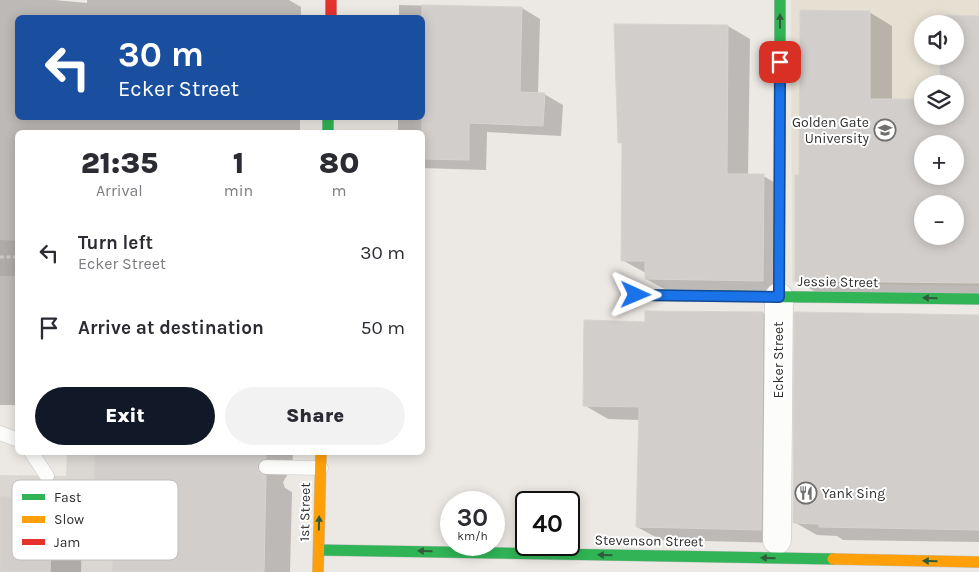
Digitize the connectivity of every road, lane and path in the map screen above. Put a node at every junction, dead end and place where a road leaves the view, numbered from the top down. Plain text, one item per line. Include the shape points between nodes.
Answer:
1 (331, 0) edge
2 (780, 0) edge
3 (330, 15) edge
4 (0, 257) edge
5 (15, 257) edge
6 (636, 295) dead end
7 (779, 297) junction
8 (979, 299) edge
9 (0, 433) edge
10 (15, 439) edge
11 (33, 455) edge
12 (321, 455) edge
13 (266, 467) dead end
14 (321, 468) junction
15 (47, 476) dead end
16 (777, 540) dead end
17 (319, 550) junction
18 (748, 558) junction
19 (979, 562) edge
20 (318, 572) edge
21 (748, 572) edge

1 - 3 street
7 -> 2 street, Ecker Street
4 - 5 path
6 - 7 street, Jessie Street
8 -> 7 street, Jessie Street
7 - 16 street, Ecker Street
9 - 10 lane
11 - 15 lane
12 - 14 street, 1st Street
13 - 14 lane
17 -> 14 street, 1st Street
18 -> 17 street, Stevenson Street
17 - 20 street, 1st Street
19 -> 18 street, Stevenson Street
18 - 21 lane

